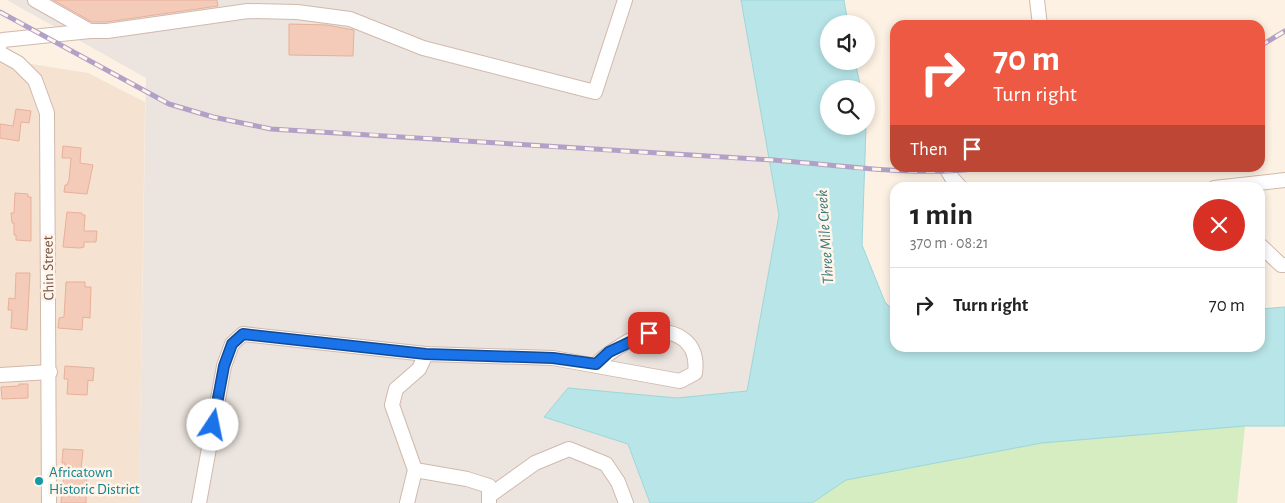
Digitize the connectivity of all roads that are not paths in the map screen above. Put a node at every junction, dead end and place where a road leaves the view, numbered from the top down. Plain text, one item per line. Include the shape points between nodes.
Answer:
1 (34, 0) edge
2 (625, 0) edge
3 (1037, 0) edge
4 (249, 6) edge
5 (1039, 20) edge
6 (90, 31) junction
7 (0, 44) edge
8 (0, 52) edge
9 (1285, 180) edge
10 (1265, 183) edge
11 (1265, 250) edge
12 (1285, 265) edge
13 (426, 354) junction
14 (596, 364) junction
15 (50, 372) junction
16 (0, 375) edge
17 (415, 470) junction
18 (489, 500) edge
19 (49, 503) edge
20 (199, 503) edge
21 (407, 503) edge
22 (626, 503) edge

1 - 6 street
2 - 4 street via 595,92 423,48 350,19
3 - 5 street
4 - 6 street via 107,32
6 - 7 street via 4,40
8 - 15 street, Chin Street via 18,63 35,80 46,113
9 - 10 street
11 - 12 street
13 - 14 street via 553,358
13 - 17 street via 419,369 396,389 392,405
13 - 20 street via 243,334 232,344 224,366
14 - 14 street via 609,352 649,333 674,334 691,344 697,360 695,373 680,380
15 - 16 street
15 - 19 street, Chin Street
17 - 18 street via 467,478 489,486
17 - 21 street
18 - 22 street via 536,463 569,450 606,464

